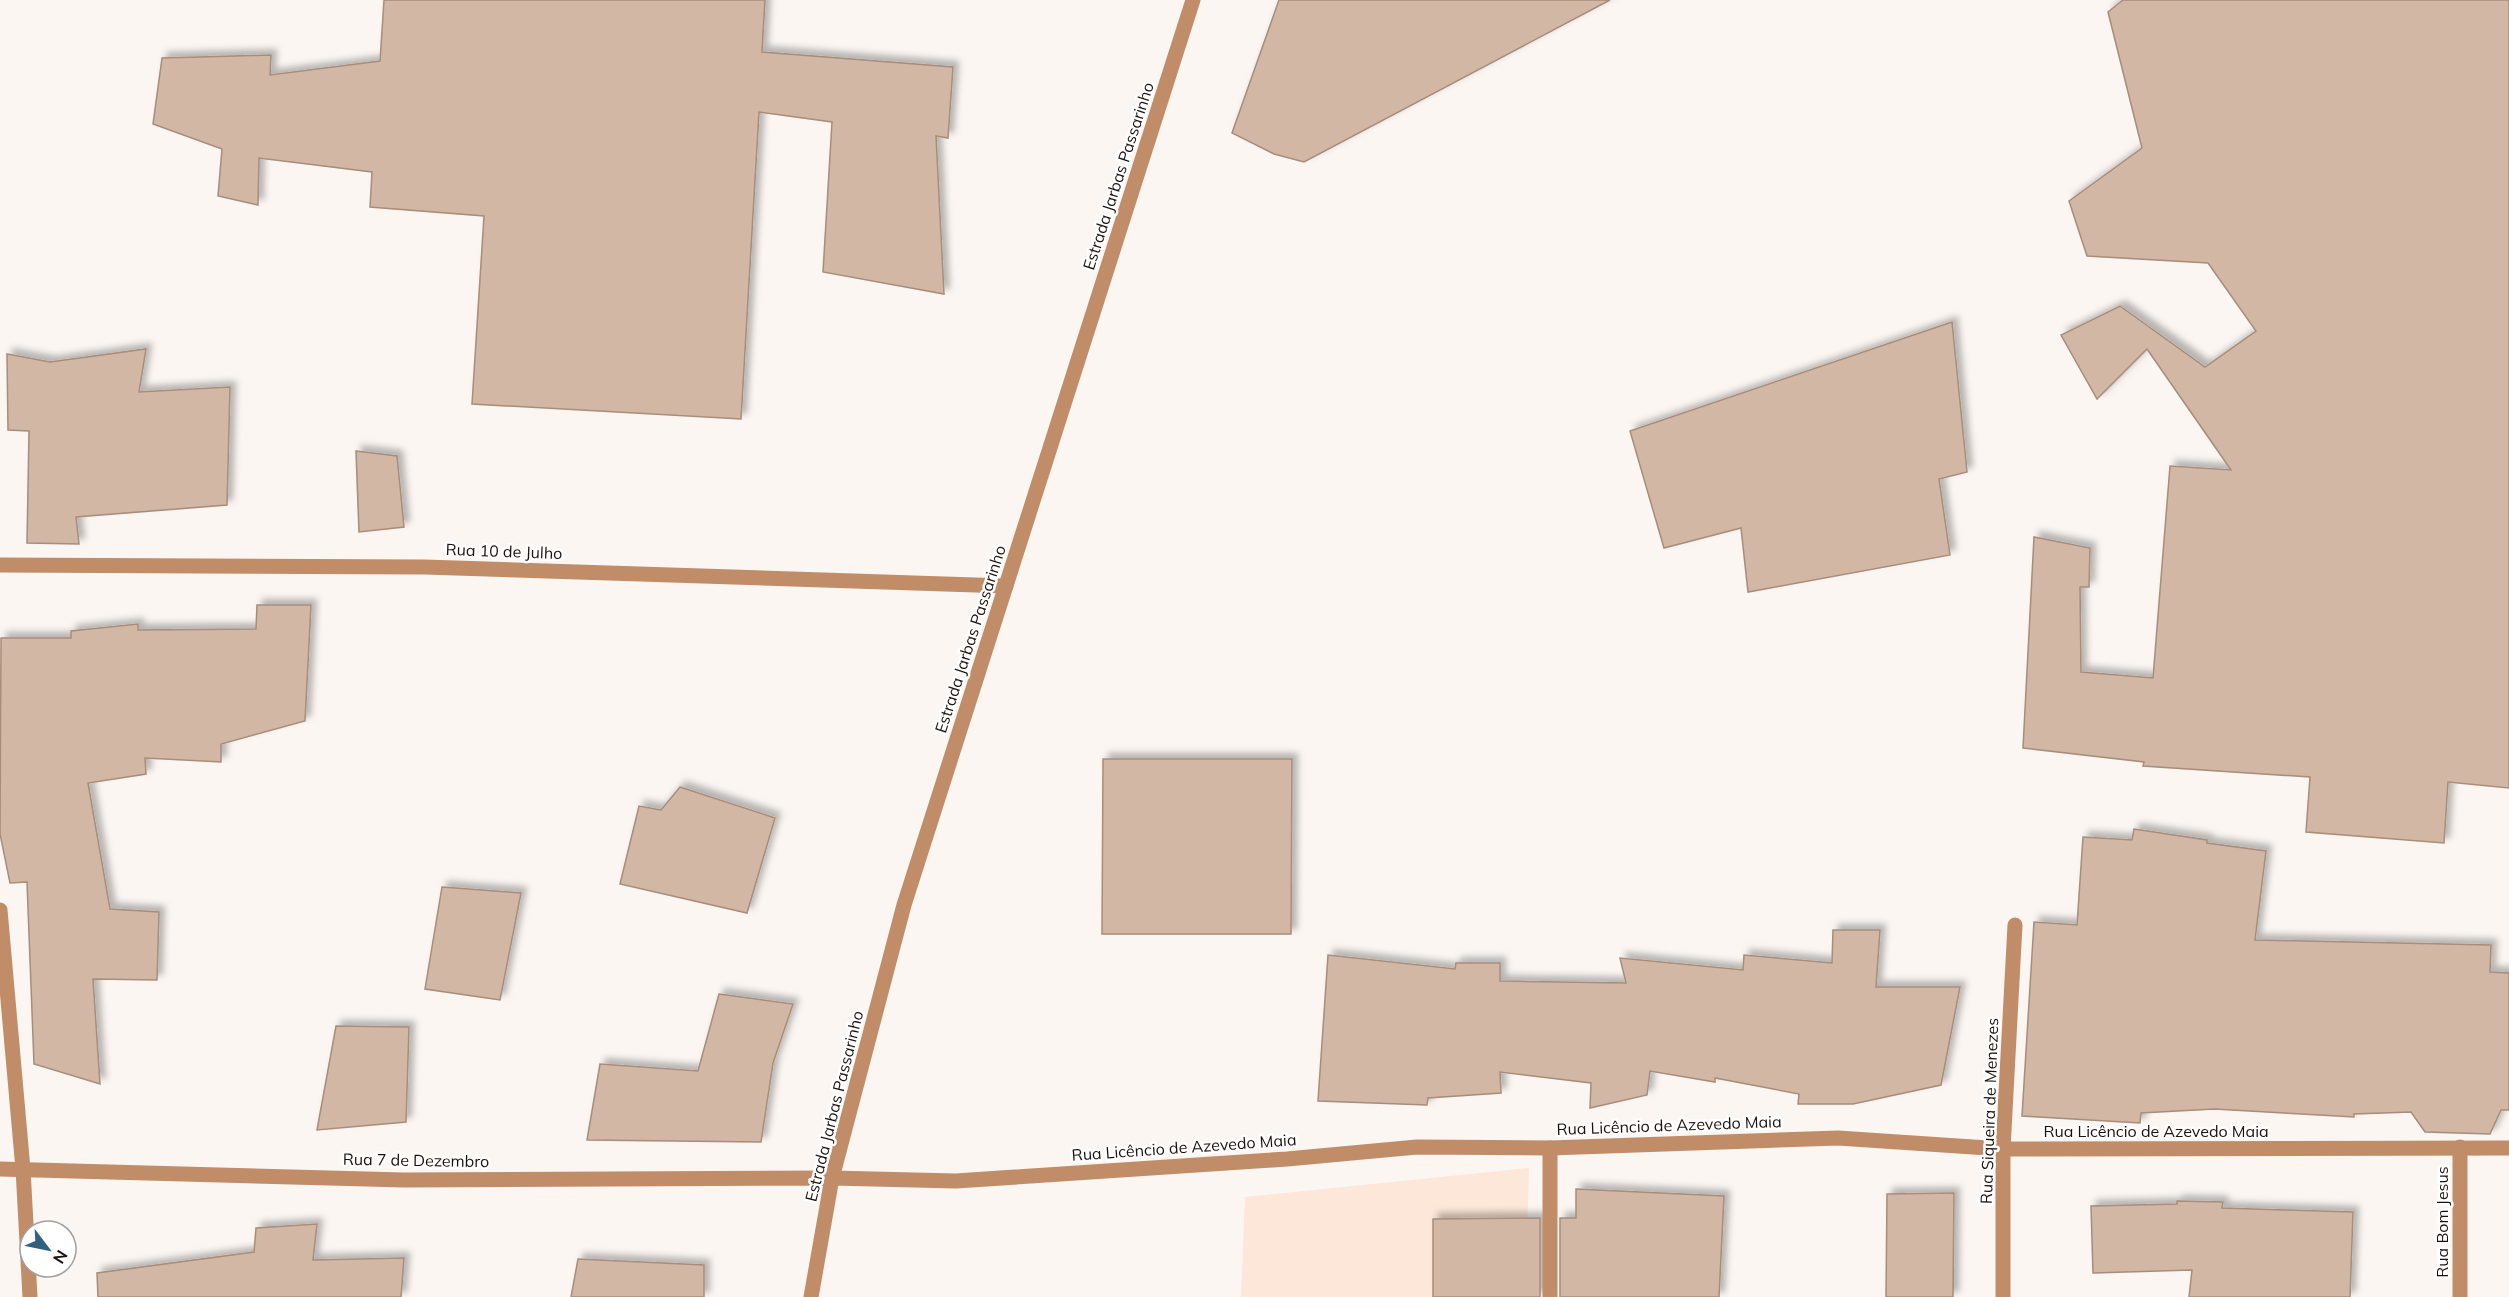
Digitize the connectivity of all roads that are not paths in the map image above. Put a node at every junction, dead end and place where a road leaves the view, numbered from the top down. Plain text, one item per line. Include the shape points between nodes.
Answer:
1 (1193, 0) edge
2 (0, 565) edge
3 (1006, 586) junction
4 (0, 910) edge
5 (2014, 925) dead end
6 (2460, 1147) junction
7 (1550, 1148) junction
8 (2509, 1148) edge
9 (2003, 1149) junction
10 (0, 1169) edge
11 (23, 1169) junction
12 (832, 1178) junction
13 (30, 1297) edge
14 (811, 1297) edge
15 (1550, 1297) edge
16 (2003, 1297) edge
17 (2460, 1297) edge

1 - 3 street, Estrada Jarbas Passarinho
2 - 3 street, Rua 10 de Julho via 424,567
3 - 12 street, Estrada Jarbas Passarinho via 904,905
4 - 11 street
5 - 9 street, Rua Siqueira de Menezes
6 - 8 street, Rua Licêncio de Azevedo Maia
6 - 9 street, Rua Licêncio de Azevedo Maia
6 - 17 street, Rua Bom Jesus
7 - 9 street, Rua Licêncio de Azevedo Maia via 1838,1137
7 - 12 street, Rua Licêncio de Azevedo Maia via 1417,1147 956,1180
7 - 15 street
9 - 16 street, Rua Siqueira de Menezes
10 - 11 street, Rua 7 de Dezembro
11 - 12 street, Rua 7 de Dezembro via 404,1180
11 - 13 street
12 - 14 street, Estrada Jarbas Passarinho

